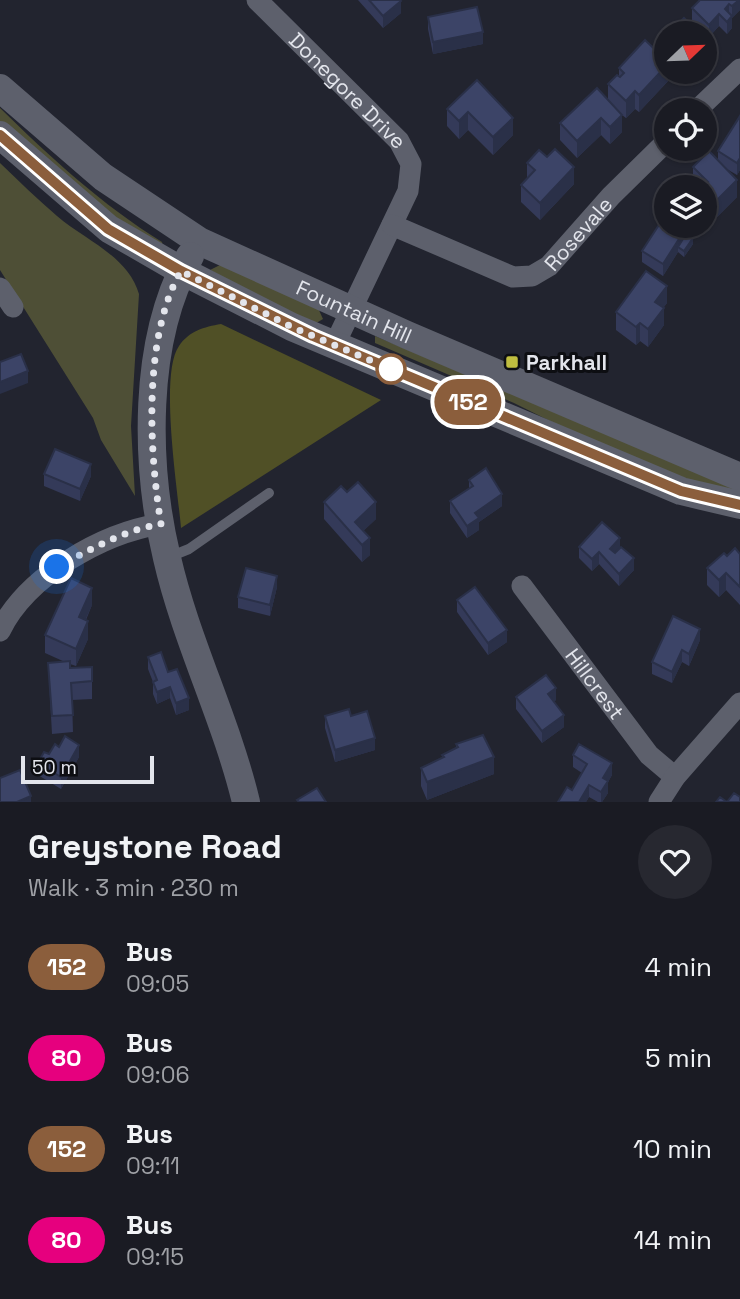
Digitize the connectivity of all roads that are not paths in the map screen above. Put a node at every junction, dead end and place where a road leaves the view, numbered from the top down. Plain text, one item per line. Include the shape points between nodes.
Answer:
1 (257, 0) edge
2 (740, 69) edge
3 (0, 88) edge
4 (710, 98) edge
5 (0, 135) edge
6 (654, 154) edge
7 (392, 225) junction
8 (199, 241) junction
9 (181, 271) junction
10 (0, 288) edge
11 (13, 307) dead end
12 (352, 311) junction
13 (334, 346) junction
14 (740, 477) edge
15 (269, 493) dead end
16 (740, 505) edge
17 (161, 524) junction
18 (167, 558) junction
19 (523, 586) dead end
20 (0, 631) edge
21 (740, 703) edge
22 (675, 777) junction
23 (246, 802) edge
24 (659, 802) edge

1 - 7 street, Donegore Drive via 406,150 410,180
2 - 4 street
3 - 8 street, Fountain Hill via 103,177
5 - 9 street, Fountain Hill via 108,229
6 - 7 street, Rosevale via 554,262 532,276 509,275
7 - 12 street, Donegore Drive
8 - 9 street
8 - 12 street, Fountain Hill
9 - 13 street, Fountain Hill
9 - 17 street via 167,304 156,353 153,434
10 - 11 street
12 - 13 street, Donegore Drive
12 - 14 street, Fountain Hill
13 - 16 street, Fountain Hill via 681,491
15 - 18 lane via 189,550
17 - 18 street
17 - 20 street via 147,526 57,567 27,591
18 - 23 street
19 - 22 street, Hillcrest via 649,754
21 - 22 street
22 - 24 street

